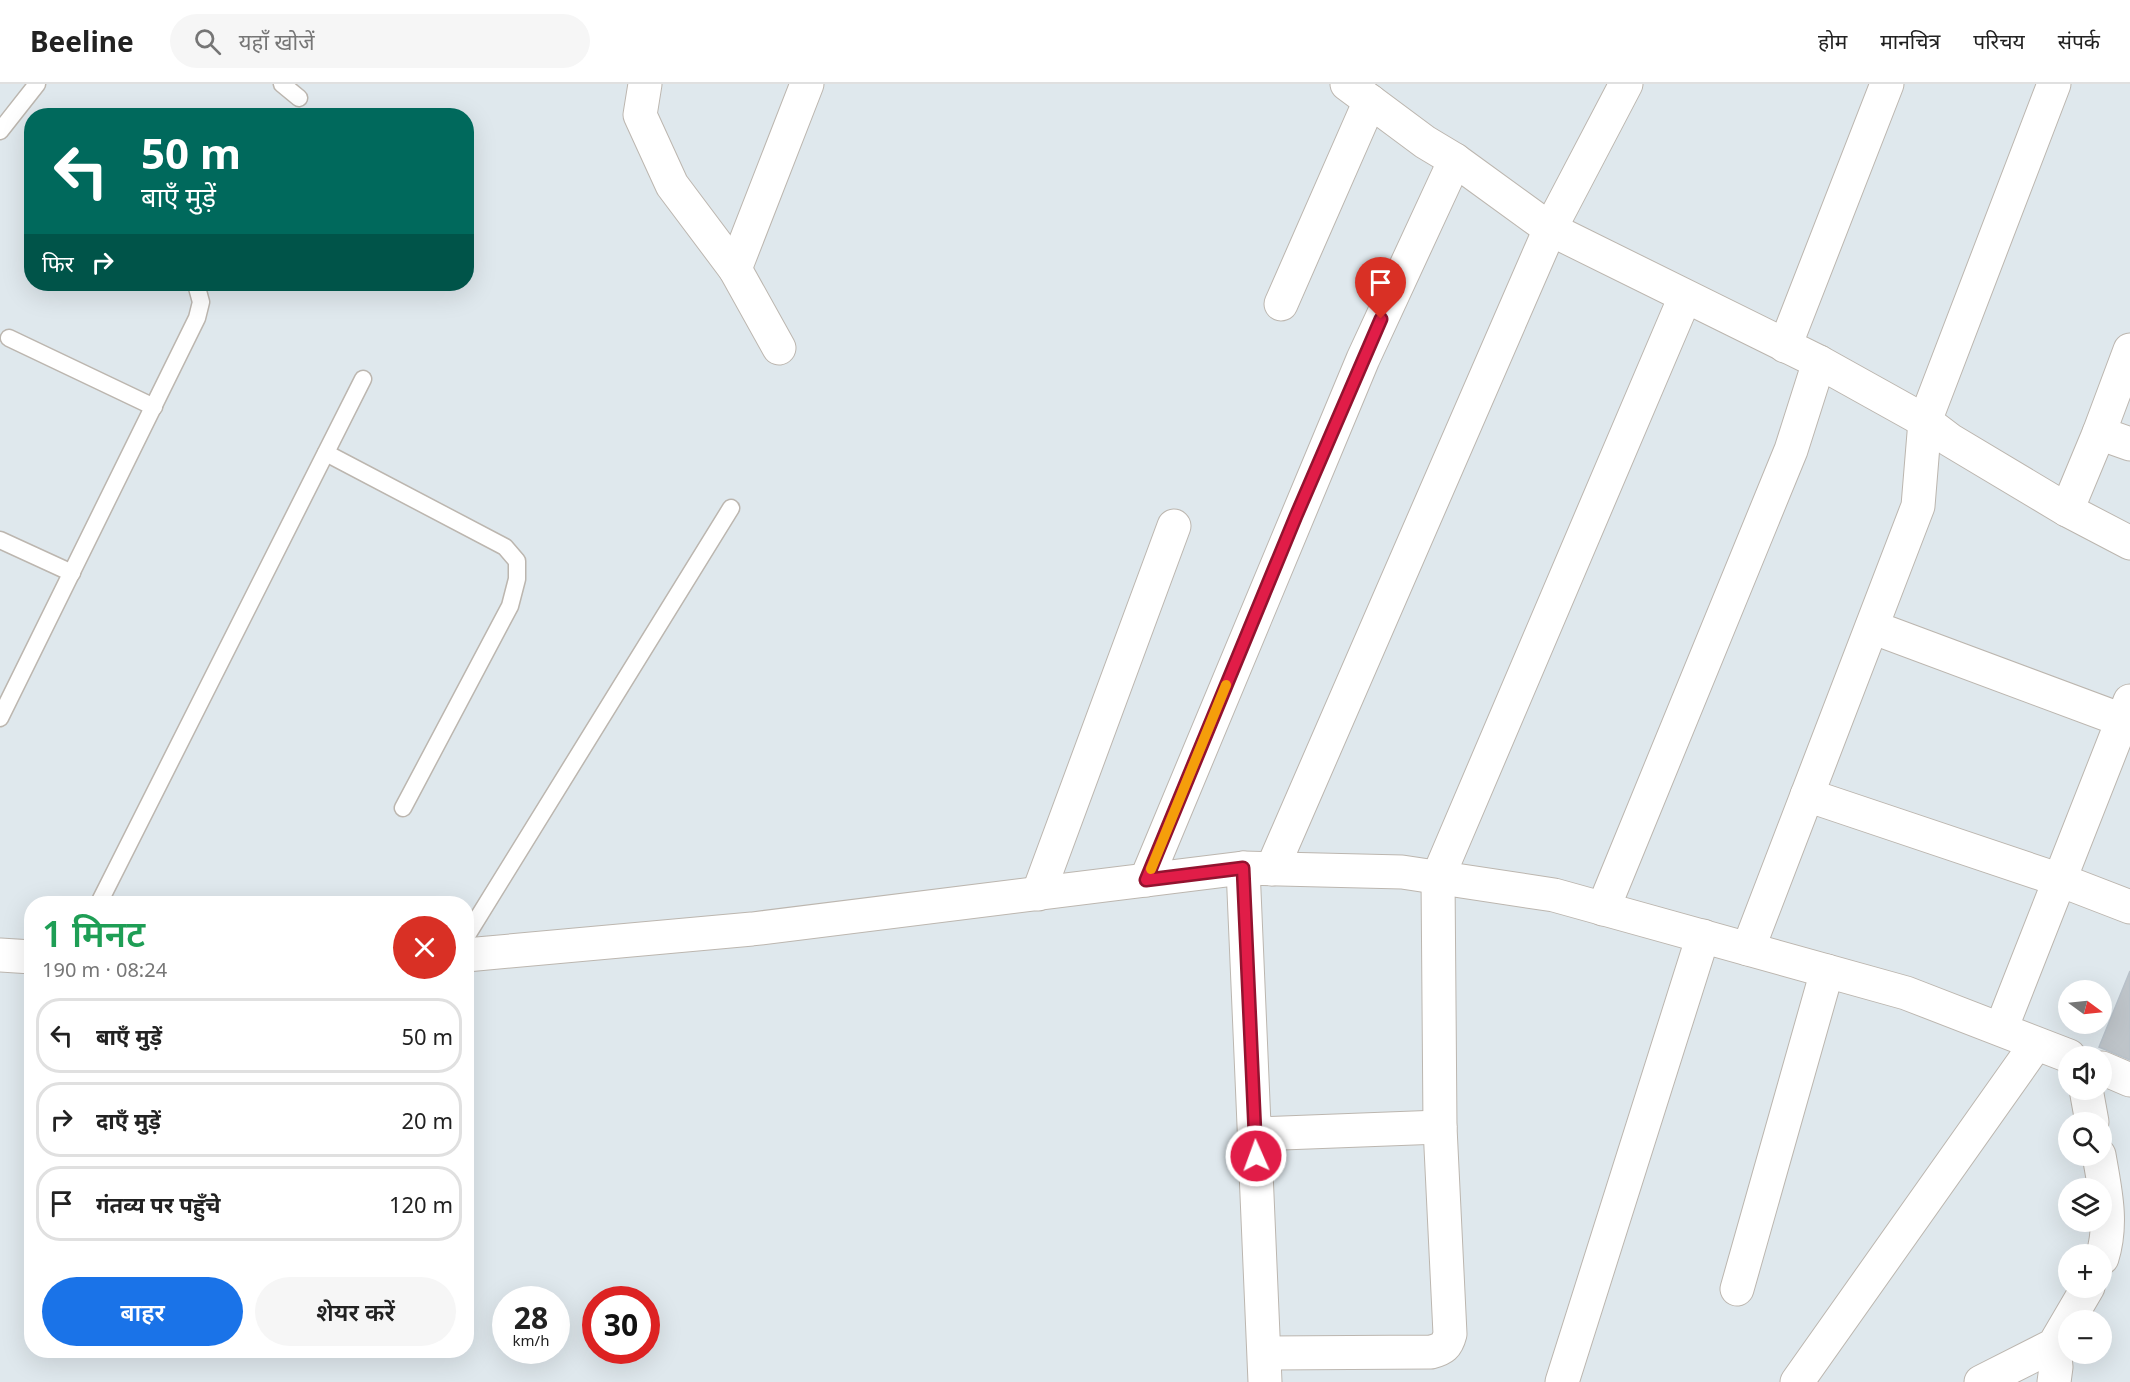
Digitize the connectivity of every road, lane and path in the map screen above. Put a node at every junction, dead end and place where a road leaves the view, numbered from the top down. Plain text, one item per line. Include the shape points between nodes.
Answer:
1 (37, 84) edge
2 (282, 84) edge
3 (645, 84) edge
4 (807, 84) edge
5 (1626, 84) edge
6 (1887, 84) edge
7 (2054, 84) edge
8 (1358, 92) edge
9 (299, 98) dead end
10 (0, 131) edge
11 (1455, 160) junction
12 (1550, 229) junction
13 (735, 269) junction
14 (198, 291) edge
15 (1685, 297) junction
16 (1281, 304) dead end
17 (9, 338) dead end
18 (1785, 346) junction
19 (779, 348) dead end
20 (2130, 350) edge
21 (1819, 362) junction
22 (363, 379) dead end
23 (154, 407) junction
24 (1925, 421) junction
25 (2099, 433) junction
26 (2130, 444) edge
27 (326, 453) junction
28 (731, 508) dead end
29 (2067, 510) junction
30 (1173, 526) dead end
31 (0, 540) edge
32 (2130, 543) edge
33 (72, 573) junction
34 (1872, 627) junction
35 (2128, 715) edge
36 (0, 718) edge
37 (1808, 795) junction
38 (404, 808) dead end
39 (1257, 868) junction
40 (1438, 878) junction
41 (2060, 879) junction
42 (1146, 880) junction
43 (1038, 894) junction
44 (103, 896) edge
45 (2130, 907) edge
46 (1603, 909) junction
47 (474, 924) edge
48 (1703, 936) junction
49 (1748, 949) junction
50 (474, 954) edge
51 (0, 955) edge
52 (24, 956) edge
53 (1827, 971) junction
54 (2001, 1029) junction
55 (2037, 1044) junction
56 (2058, 1052) edge
57 (2112, 1072) edge
58 (2130, 1080) edge
59 (1440, 1127) junction
60 (1255, 1134) junction
61 (2101, 1166) edge
62 (2106, 1244) edge
63 (1737, 1289) dead end
64 (2082, 1298) edge
65 (2054, 1345) junction
66 (1265, 1367) edge
67 (1562, 1382) edge
68 (1797, 1382) edge
69 (1981, 1382) edge
70 (2054, 1382) edge

1 - 10 lane
2 - 9 lane
3 - 13 street via 640,115 672,185
4 - 13 street
5 - 12 street
6 - 18 street
7 - 24 street
8 - 11 street
8 - 16 street
11 - 12 street
11 - 42 street via 1363,358
12 - 15 street
12 - 39 street
13 - 19 street
14 - 23 lane via 201,302 197,318
15 - 18 street
15 - 40 street
17 - 23 lane
18 - 21 street
20 - 25 street
21 - 24 street
21 - 46 street via 1791,450
22 - 27 lane
23 - 33 lane
24 - 29 street
24 - 34 street via 1918,506
25 - 26 street
25 - 29 street
27 - 38 lane via 505,547 517,561 510,606
27 - 44 lane
28 - 47 lane
29 - 32 street
30 - 43 street
31 - 33 lane
33 - 36 lane
34 - 35 street
34 - 37 street
35 - 41 street
37 - 41 street
37 - 49 street
39 - 40 street via 1402,872
39 - 42 street
39 - 60 street
40 - 46 street via 1554,895
40 - 59 street
41 - 45 street
41 - 54 street
42 - 43 street
43 - 50 street via 752,929
46 - 48 street
48 - 49 street
48 - 67 street
49 - 53 street
51 - 52 street
53 - 54 street via 1906,993
53 - 63 street
54 - 55 street
55 - 56 street
55 - 68 street
57 - 58 street
59 - 60 street
59 - 66 street via 1449,1334 1446,1345 1431,1352
60 - 66 street
61 - 62 street via 2108,1202
64 - 65 street
65 - 69 street
65 - 70 street

